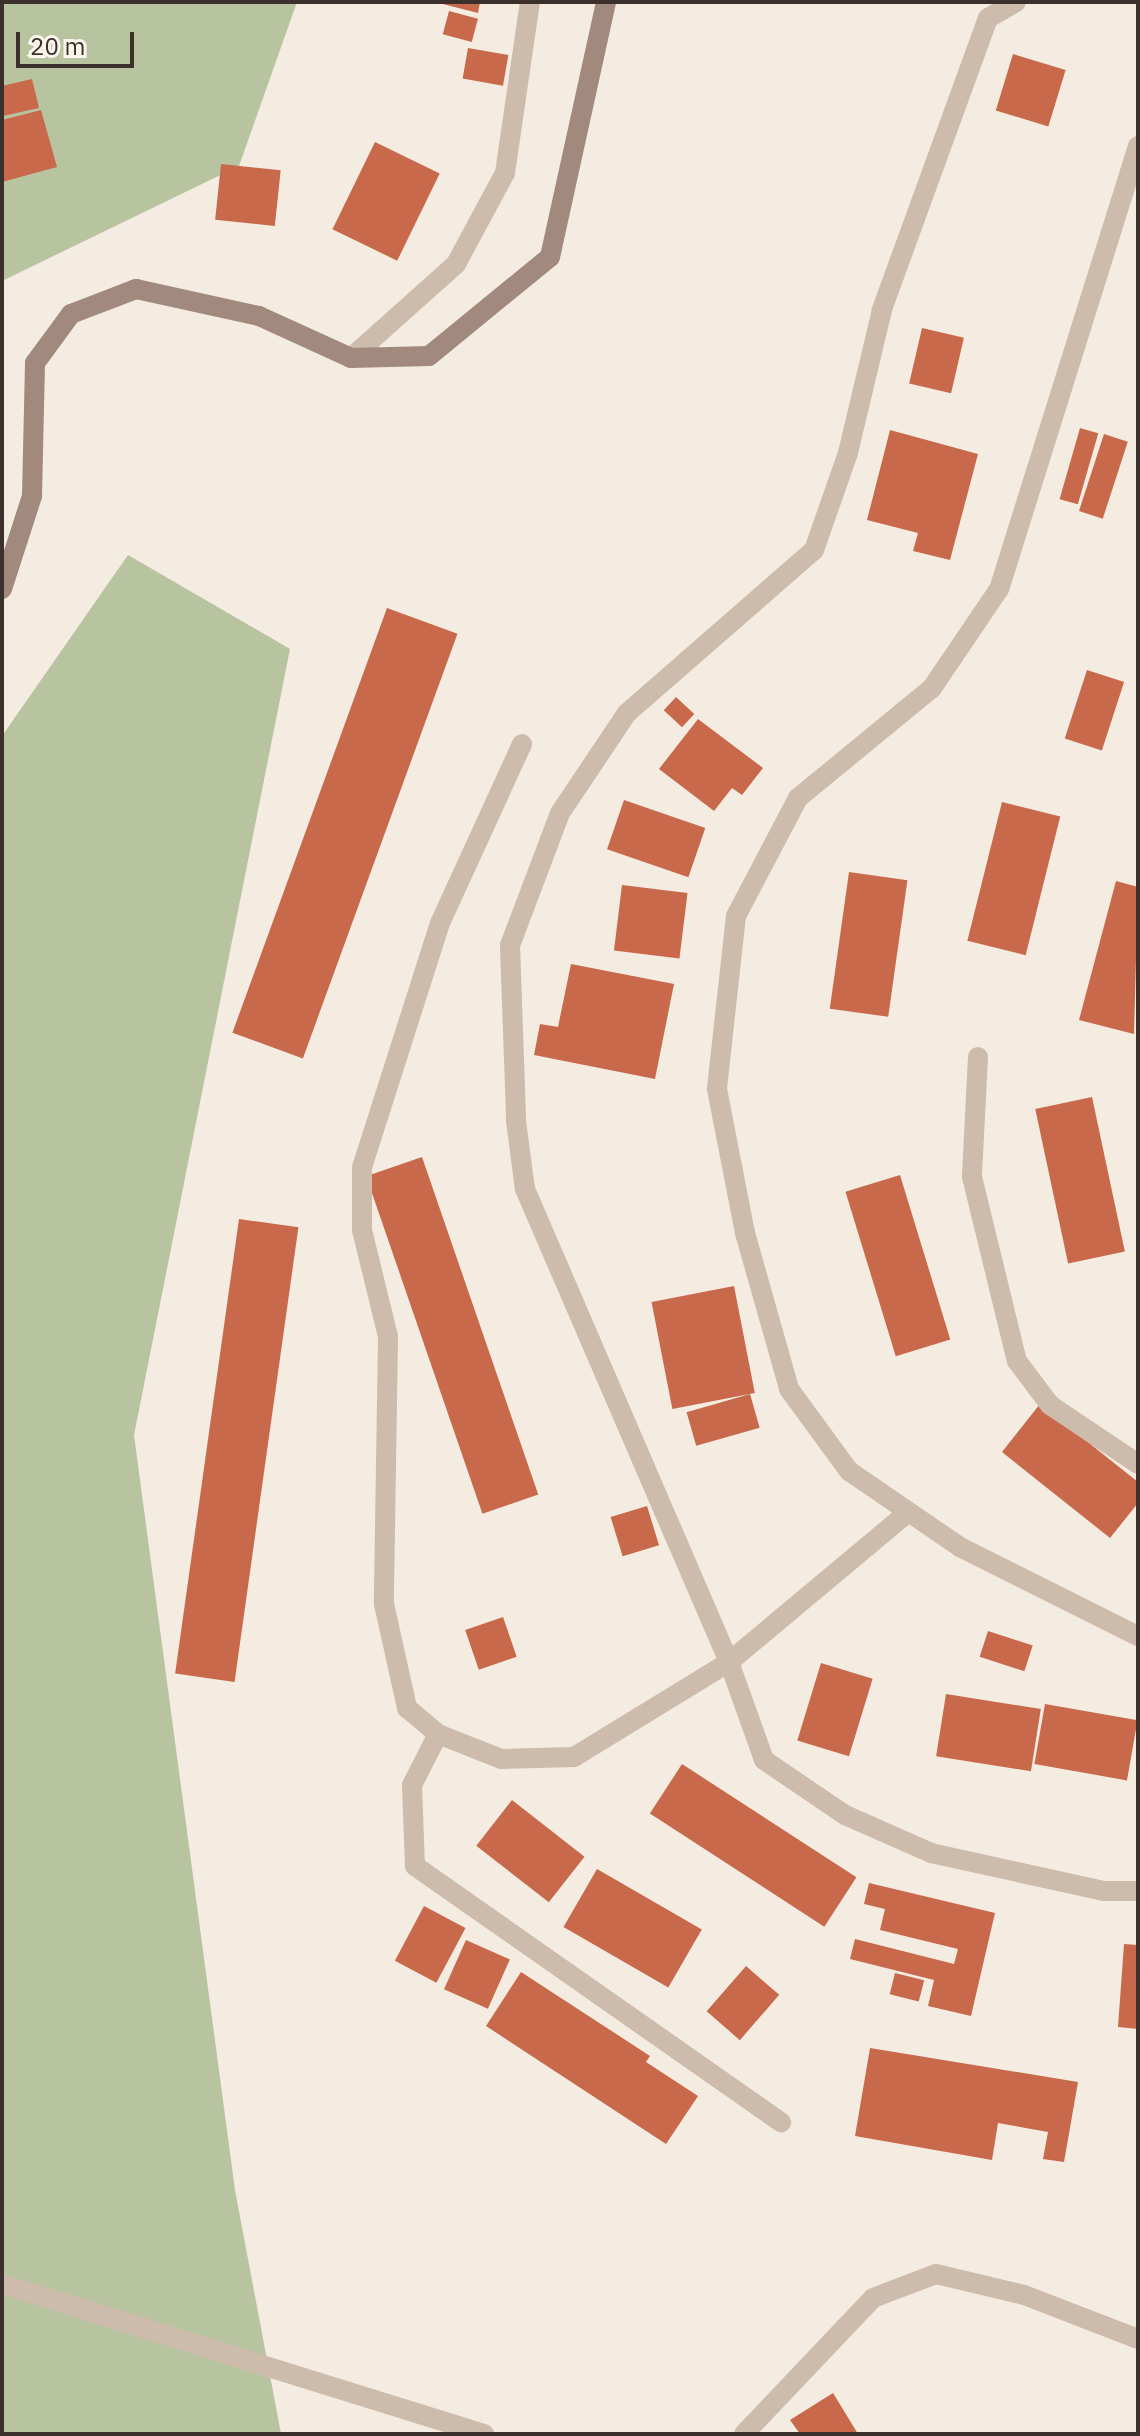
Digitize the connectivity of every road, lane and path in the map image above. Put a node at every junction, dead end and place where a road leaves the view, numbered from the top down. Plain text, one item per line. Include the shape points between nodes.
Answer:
1 (530, 2) edge
2 (606, 2) edge
3 (1016, 2) edge
4 (1138, 146) edge
5 (351, 358) junction
6 (2, 589) edge
7 (522, 744) dead end
8 (978, 1057) dead end
9 (1138, 1464) edge
10 (907, 1513) junction
11 (1138, 1636) edge
12 (729, 1662) junction
13 (438, 1734) junction
14 (1138, 1891) edge
15 (781, 2122) dead end
16 (2, 2284) edge
17 (1138, 2339) edge
18 (484, 2434) edge
19 (744, 2434) edge

1 - 5 street via 505,173 456,264
2 - 5 main road via 550,257 429,356
3 - 12 street via 988,18 982,33 882,310 848,453 814,550 627,713 560,813 510,945 525,1189
4 - 10 street via 999,589 932,688 798,798 736,916 717,1089 745,1233 789,1389 849,1471
5 - 6 main road via 259,316 136,289 71,314 35,363 32,496
7 - 13 street via 440,923 362,1168 362,1230 388,1337 384,1604 407,1708
8 - 9 street via 972,1177 1017,1361 1050,1405
10 - 11 street via 960,1547
10 - 12 street
12 - 13 street via 574,1757 501,1759
12 - 14 street via 764,1760 845,1815 931,1853 1104,1891
13 - 15 street via 412,1785 415,1866
16 - 18 street
17 - 19 street via 1024,2295 936,2274 873,2298

